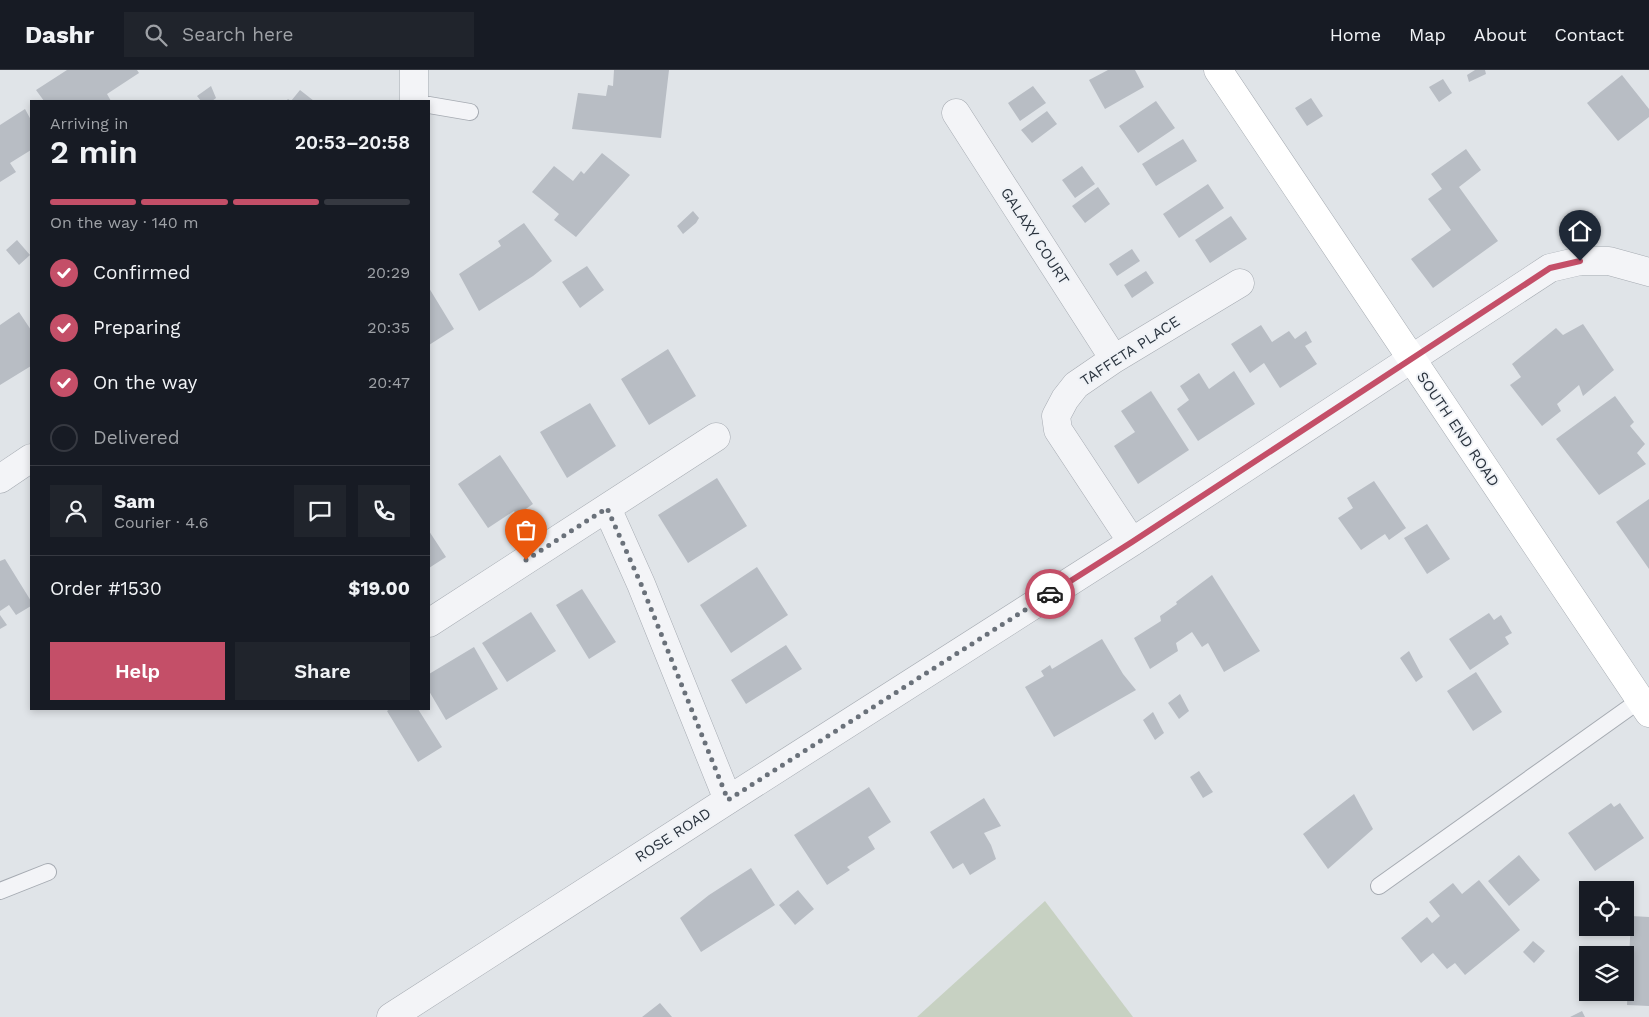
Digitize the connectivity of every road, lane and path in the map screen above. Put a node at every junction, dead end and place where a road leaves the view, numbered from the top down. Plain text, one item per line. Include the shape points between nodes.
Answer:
1 (414, 70) edge
2 (1218, 70) edge
3 (414, 100) edge
4 (430, 105) edge
5 (470, 112) dead end
6 (956, 113) dead end
7 (1649, 272) edge
8 (1240, 283) dead end
9 (1114, 358) junction
10 (1412, 360) junction
11 (716, 437) dead end
12 (30, 459) edge
13 (0, 479) edge
14 (607, 508) junction
15 (1132, 542) junction
16 (430, 622) edge
17 (1644, 706) edge
18 (728, 800) junction
19 (48, 872) dead end
20 (1379, 886) dead end
21 (0, 891) edge
22 (391, 1017) edge

1 - 3 street
2 - 10 main road, SOUTH END ROAD
4 - 5 lane
6 - 9 street, GALAXY COURT
7 - 10 street, ROSE ROAD via 1609,261 1580,261 1550,268
8 - 9 street, TAFFETA PLACE
9 - 15 street, TAFFETA PLACE via 1076,385 1056,416 1058,430
10 - 15 street, ROSE ROAD
10 - 17 main road, SOUTH END ROAD
11 - 14 street
12 - 13 street
14 - 16 street
14 - 18 street
15 - 18 street, ROSE ROAD
17 - 20 lane
18 - 22 street, ROSE ROAD
19 - 21 lane

